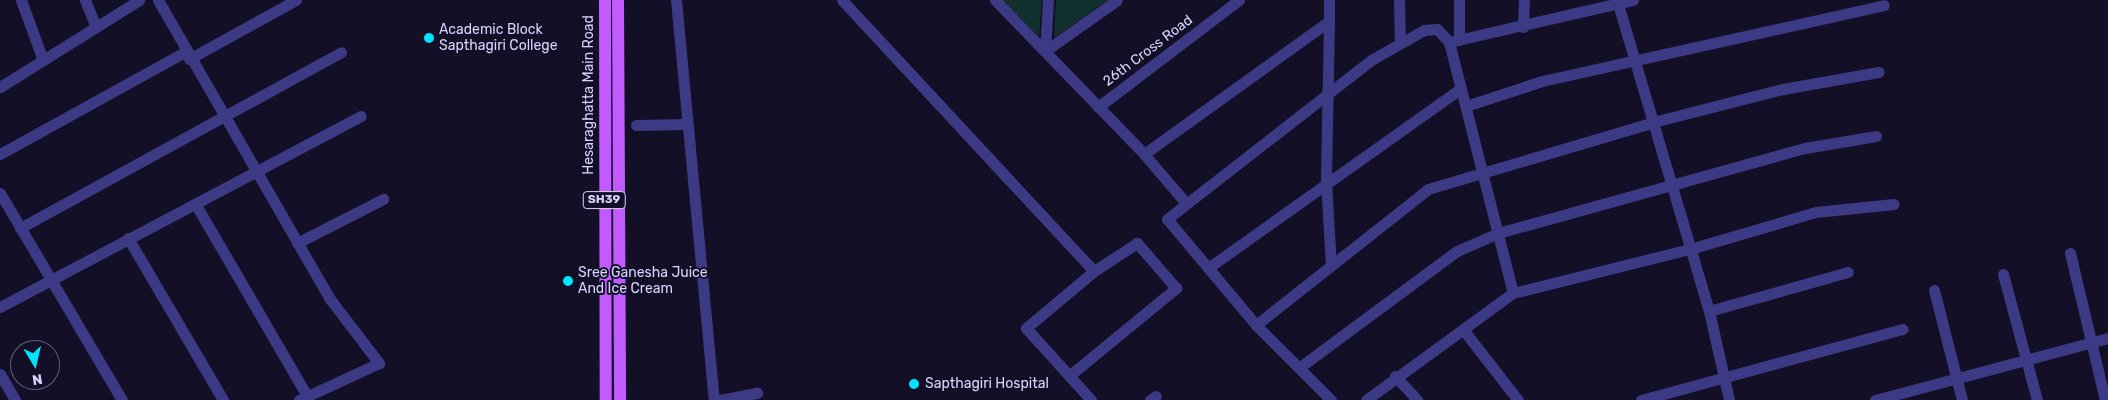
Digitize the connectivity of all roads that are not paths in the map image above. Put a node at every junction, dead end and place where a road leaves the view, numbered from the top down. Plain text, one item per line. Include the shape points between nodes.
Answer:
1 (21, 0) edge
2 (85, 0) edge
3 (139, 0) edge
4 (159, 0) edge
5 (296, 0) edge
6 (605, 0) edge
7 (618, 0) edge
8 (676, 0) edge
9 (842, 0) edge
10 (995, 0) edge
11 (1048, 0) edge
12 (1117, 0) edge
13 (1239, 0) edge
14 (1328, 0) edge
15 (1399, 0) edge
16 (1459, 0) edge
17 (1524, 0) edge
18 (1633, 0) edge
19 (1618, 4) junction
20 (1884, 5) dead end
21 (1589, 6) edge
22 (1329, 21) junction
23 (96, 27) junction
24 (1523, 27) junction
25 (1454, 41) junction
26 (1400, 43) junction
27 (1045, 51) junction
28 (341, 52) dead end
29 (187, 56) junction
30 (42, 60) junction
31 (1634, 61) junction
32 (1878, 72) dead end
33 (0, 87) edge
34 (1461, 88) junction
35 (1326, 94) junction
36 (1466, 106) junction
37 (1098, 107) junction
38 (223, 116) junction
39 (362, 116) dead end
40 (1652, 123) junction
41 (686, 124) junction
42 (636, 125) dead end
43 (1876, 136) dead end
44 (0, 154) edge
45 (1144, 154) junction
46 (1483, 172) junction
47 (256, 174) junction
48 (1326, 182) junction
49 (1671, 186) junction
50 (0, 193) edge
51 (383, 199) dead end
52 (1185, 202) junction
53 (1894, 204) dead end
54 (196, 205) junction
55 (20, 228) junction
56 (1498, 233) junction
57 (128, 238) junction
58 (297, 243) junction
59 (1690, 249) junction
60 (2070, 253) dead end
61 (1331, 265) junction
62 (1208, 268) junction
63 (1094, 270) junction
64 (1848, 272) dead end
65 (2003, 274) dead end
66 (48, 278) junction
67 (1934, 290) dead end
68 (1513, 293) junction
69 (0, 307) edge
70 (1709, 311) junction
71 (1256, 325) junction
72 (1903, 329) dead end
73 (1466, 332) junction
74 (2108, 338) edge
75 (2091, 343) junction
76 (2026, 361) junction
77 (1300, 367) junction
78 (0, 374) edge
79 (1720, 375) junction
80 (1069, 376) junction
81 (1396, 376) junction
82 (1956, 379) junction
83 (757, 393) dead end
84 (303, 398) edge
85 (15, 400) edge
86 (122, 400) edge
87 (222, 400) edge
88 (606, 400) edge
89 (620, 400) edge
90 (714, 400) edge
91 (720, 400) edge
92 (1091, 400) edge
93 (1331, 400) edge
94 (1366, 400) edge
95 (1417, 400) edge
96 (1518, 400) edge
97 (1640, 400) edge
98 (1729, 400) edge
99 (1875, 400) edge
100 (1962, 400) edge
101 (2037, 400) edge
102 (2105, 400) edge

1 - 30 street
2 - 23 street
3 - 23 street
4 - 29 street
5 - 29 street
6 - 88 main road, Hesaraghatta Main Road / SH39
7 - 89 main road, Hesaraghatta Main Road
8 - 41 street
9 - 63 street
10 - 27 street
11 - 27 street
12 - 27 street
13 - 37 street, 26th Cross Road
14 - 22 street
15 - 26 street
16 - 25 street
17 - 24 street
18 - 19 street
19 - 21 street
19 - 31 street
20 - 31 street
21 - 24 street
22 - 35 street
22 - 45 street
23 - 30 street
24 - 25 street
25 - 26 street via 1437,29 1424,30
25 - 34 street
26 - 35 street
27 - 37 street
28 - 38 street
29 - 38 street
29 - 44 street
30 - 33 street
31 - 36 street via 1542,82
31 - 40 street
32 - 40 street via 1783,89
34 - 36 street
34 - 48 street
35 - 48 street
35 - 52 street
36 - 46 street
37 - 45 street
38 - 47 street
38 - 55 street
39 - 47 street
40 - 46 street
40 - 49 street
41 - 42 street
41 - 90 street
43 - 49 street via 1806,148
45 - 52 street
46 - 56 street
46 - 61 street via 1428,189
47 - 54 street
47 - 58 street
48 - 61 street
48 - 62 street
49 - 56 street
49 - 59 street
50 - 55 street
51 - 58 street
52 - 62 street via 1167,219
53 - 59 street via 1816,212
54 - 57 street
54 - 84 street
55 - 66 street
56 - 68 street
56 - 77 street via 1457,251
57 - 66 street
57 - 87 street
58 - 84 street via 330,299 378,363
59 - 68 street
59 - 70 street
60 - 75 street
61 - 71 street
62 - 71 street
63 - 80 street via 1026,328
63 - 80 street via 1137,243 1176,288
64 - 70 street
65 - 76 street
66 - 69 street
66 - 86 street
67 - 82 street
68 - 73 street
70 - 79 street
71 - 77 street
72 - 79 street
73 - 81 street
73 - 96 street
74 - 75 street
75 - 76 street
75 - 102 street
76 - 82 street
76 - 101 street
77 - 93 street
78 - 85 street
79 - 97 street
79 - 98 street
80 - 92 street
81 - 94 street
81 - 95 street
82 - 99 street
82 - 100 street
83 - 91 street

